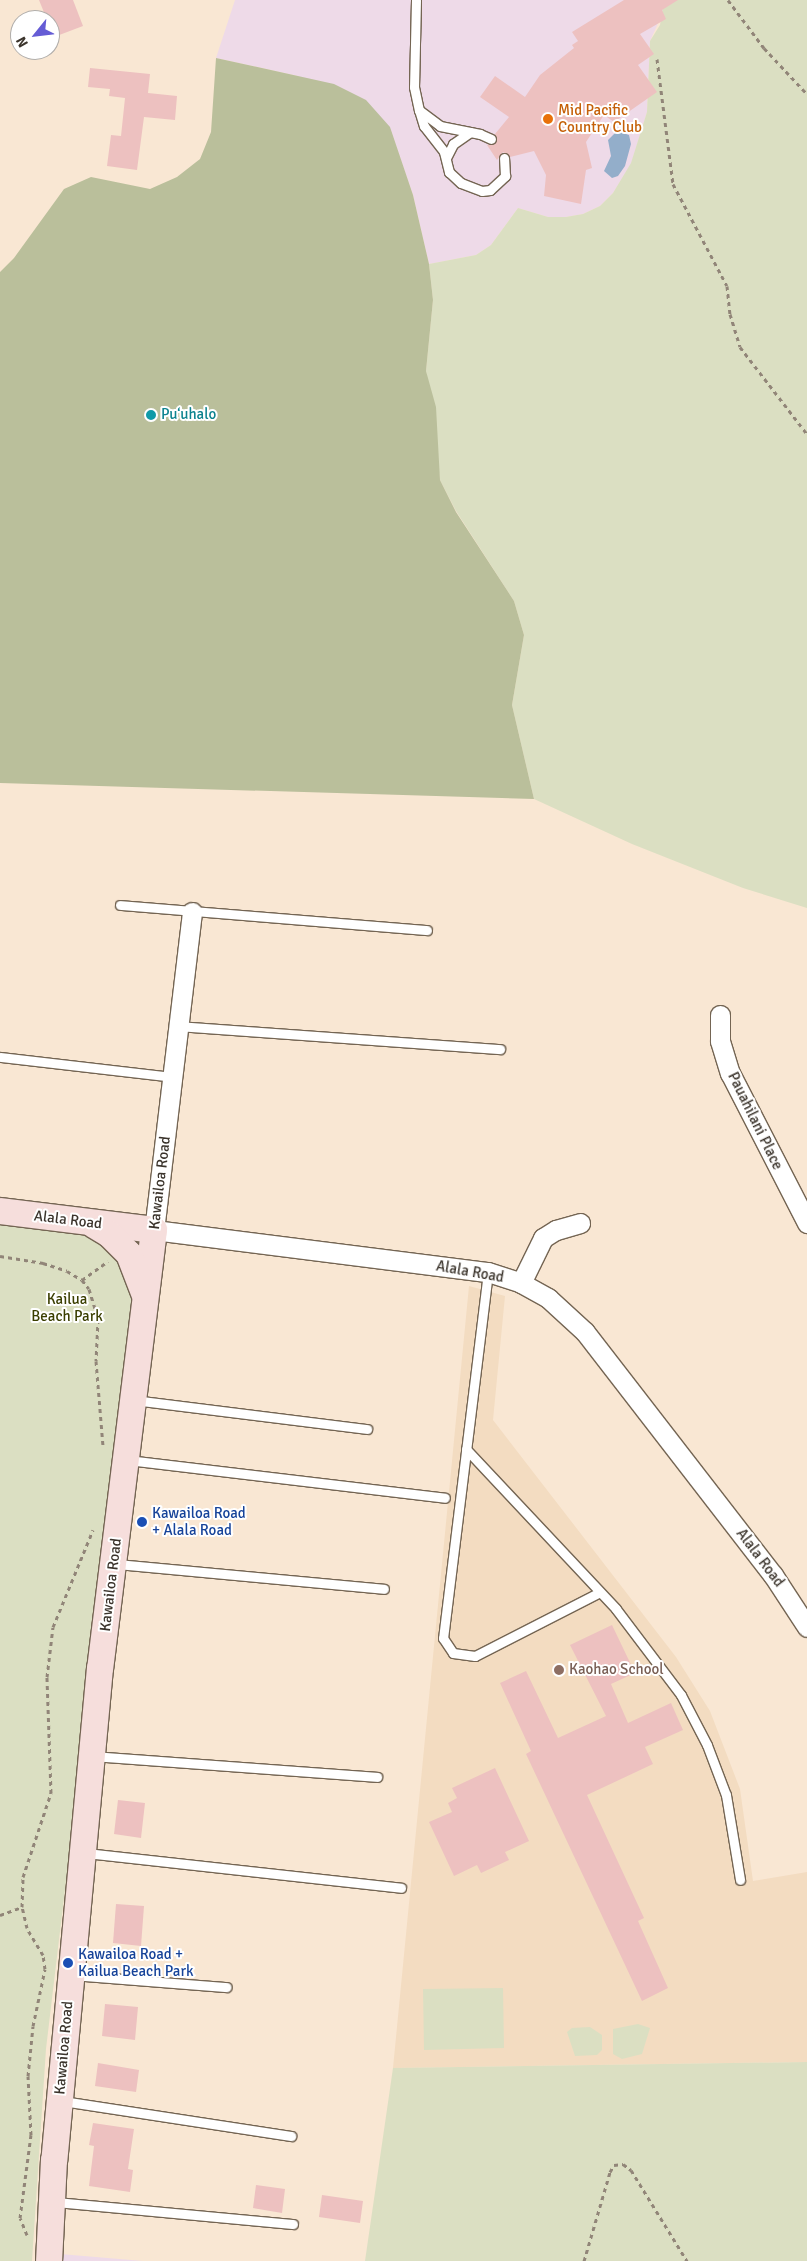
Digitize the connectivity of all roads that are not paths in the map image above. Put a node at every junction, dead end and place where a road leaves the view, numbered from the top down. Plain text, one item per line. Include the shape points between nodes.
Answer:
1 (416, 0) edge
2 (419, 110) junction
3 (471, 132) junction
4 (491, 140) dead end
5 (446, 158) junction
6 (504, 158) dead end
7 (120, 905) dead end
8 (192, 912) junction
9 (427, 930) dead end
10 (720, 1015) dead end
11 (178, 1026) junction
12 (500, 1049) dead end
13 (0, 1057) edge
14 (172, 1076) junction
15 (0, 1211) edge
16 (84, 1222) junction
17 (580, 1223) dead end
18 (807, 1223) edge
19 (154, 1230) junction
20 (488, 1272) junction
21 (520, 1283) junction
22 (145, 1300) junction
23 (134, 1400) junction
24 (367, 1429) dead end
25 (466, 1449) junction
26 (116, 1457) junction
27 (445, 1498) dead end
28 (114, 1564) junction
29 (384, 1589) dead end
30 (600, 1592) junction
31 (807, 1627) edge
32 (92, 1756) junction
33 (377, 1776) dead end
34 (83, 1853) junction
35 (740, 1880) dead end
36 (401, 1888) dead end
37 (71, 1975) junction
38 (227, 1987) dead end
39 (60, 2101) junction
40 (292, 2136) dead end
41 (52, 2202) junction
42 (293, 2224) dead end
43 (49, 2261) edge

1 - 2 lane via 414,87
2 - 3 lane via 440,126
2 - 5 lane via 424,126
3 - 4 lane
3 - 5 lane via 453,144
5 - 6 lane via 449,172 456,180 482,191 490,190 502,181 506,170
7 - 8 lane
8 - 9 lane
8 - 11 street, Kawailoa Road
10 - 18 street, Pauahilani Place via 720,1041 730,1073
11 - 12 lane
11 - 14 street, Kawailoa Road
13 - 14 lane
14 - 19 street, Kawailoa Road
15 - 16 street, Alala Road
16 - 19 street, Alala Road
16 - 22 street via 109,1234 125,1248 140,1276
17 - 21 street via 556,1230 544,1238
19 - 20 street, Alala Road
19 - 22 street, Kawailoa Road
20 - 21 street, Alala Road
20 - 25 lane
21 - 31 street, Alala Road via 548,1298 585,1332 773,1575
22 - 23 street, Kawailoa Road
23 - 24 lane
23 - 26 street, Kawailoa Road
25 - 30 lane
25 - 30 lane via 443,1627 448,1649 460,1656 475,1656
26 - 27 lane
26 - 28 street, Kawailoa Road
28 - 29 lane
28 - 32 street, Kawailoa Road
30 - 35 lane via 666,1672 699,1728 726,1795
32 - 33 lane
32 - 34 street, Kawailoa Road
34 - 36 lane
34 - 37 street, Kawailoa Road
37 - 38 lane
37 - 39 street, Kawailoa Road
39 - 40 lane
39 - 41 street, Kawailoa Road
41 - 42 lane
41 - 43 street, Kawailoa Road

